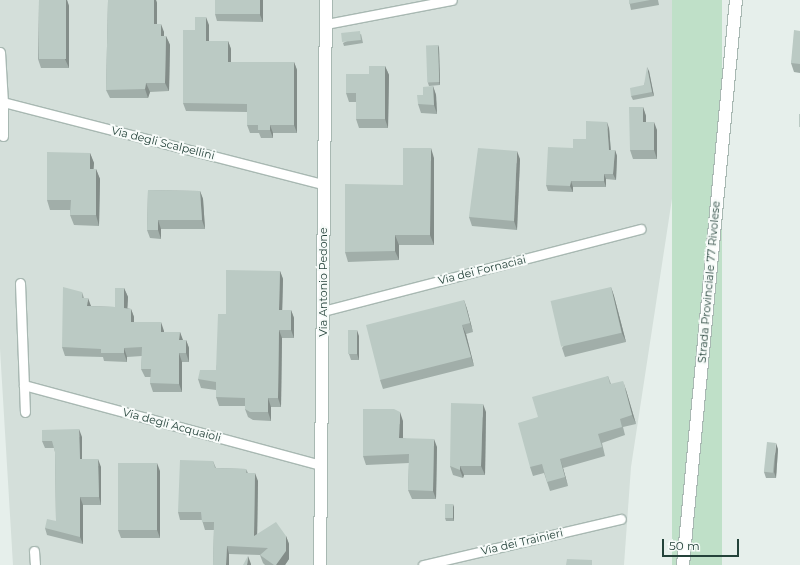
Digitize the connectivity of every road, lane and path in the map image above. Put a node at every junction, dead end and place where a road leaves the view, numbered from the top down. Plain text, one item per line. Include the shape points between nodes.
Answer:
1 (326, 0) edge
2 (452, 0) edge
3 (736, 0) edge
4 (326, 24) junction
5 (0, 52) edge
6 (3, 102) junction
7 (3, 136) dead end
8 (323, 184) junction
9 (641, 230) dead end
10 (20, 283) dead end
11 (323, 311) junction
12 (24, 385) junction
13 (25, 412) dead end
14 (320, 464) junction
15 (621, 519) dead end
16 (34, 551) dead end
17 (35, 565) edge
18 (320, 565) edge
19 (423, 565) edge
20 (684, 565) edge

1 - 4 street, Via Antonio Pedone
2 - 4 street
3 - 20 street, Strada Provinciale 77 Rivolese
4 - 8 street, Via Antonio Pedone
5 - 6 street
6 - 7 street
6 - 8 street, Via degli Scalpellini
8 - 11 street, Via Antonio Pedone
9 - 11 street, Via dei Fornaciai
10 - 12 street
11 - 14 street, Via Antonio Pedone
12 - 13 street
12 - 14 street, Via degli Acquaioli
14 - 18 street, Via Antonio Pedone
15 - 19 street, Via dei Trainieri
16 - 17 street

